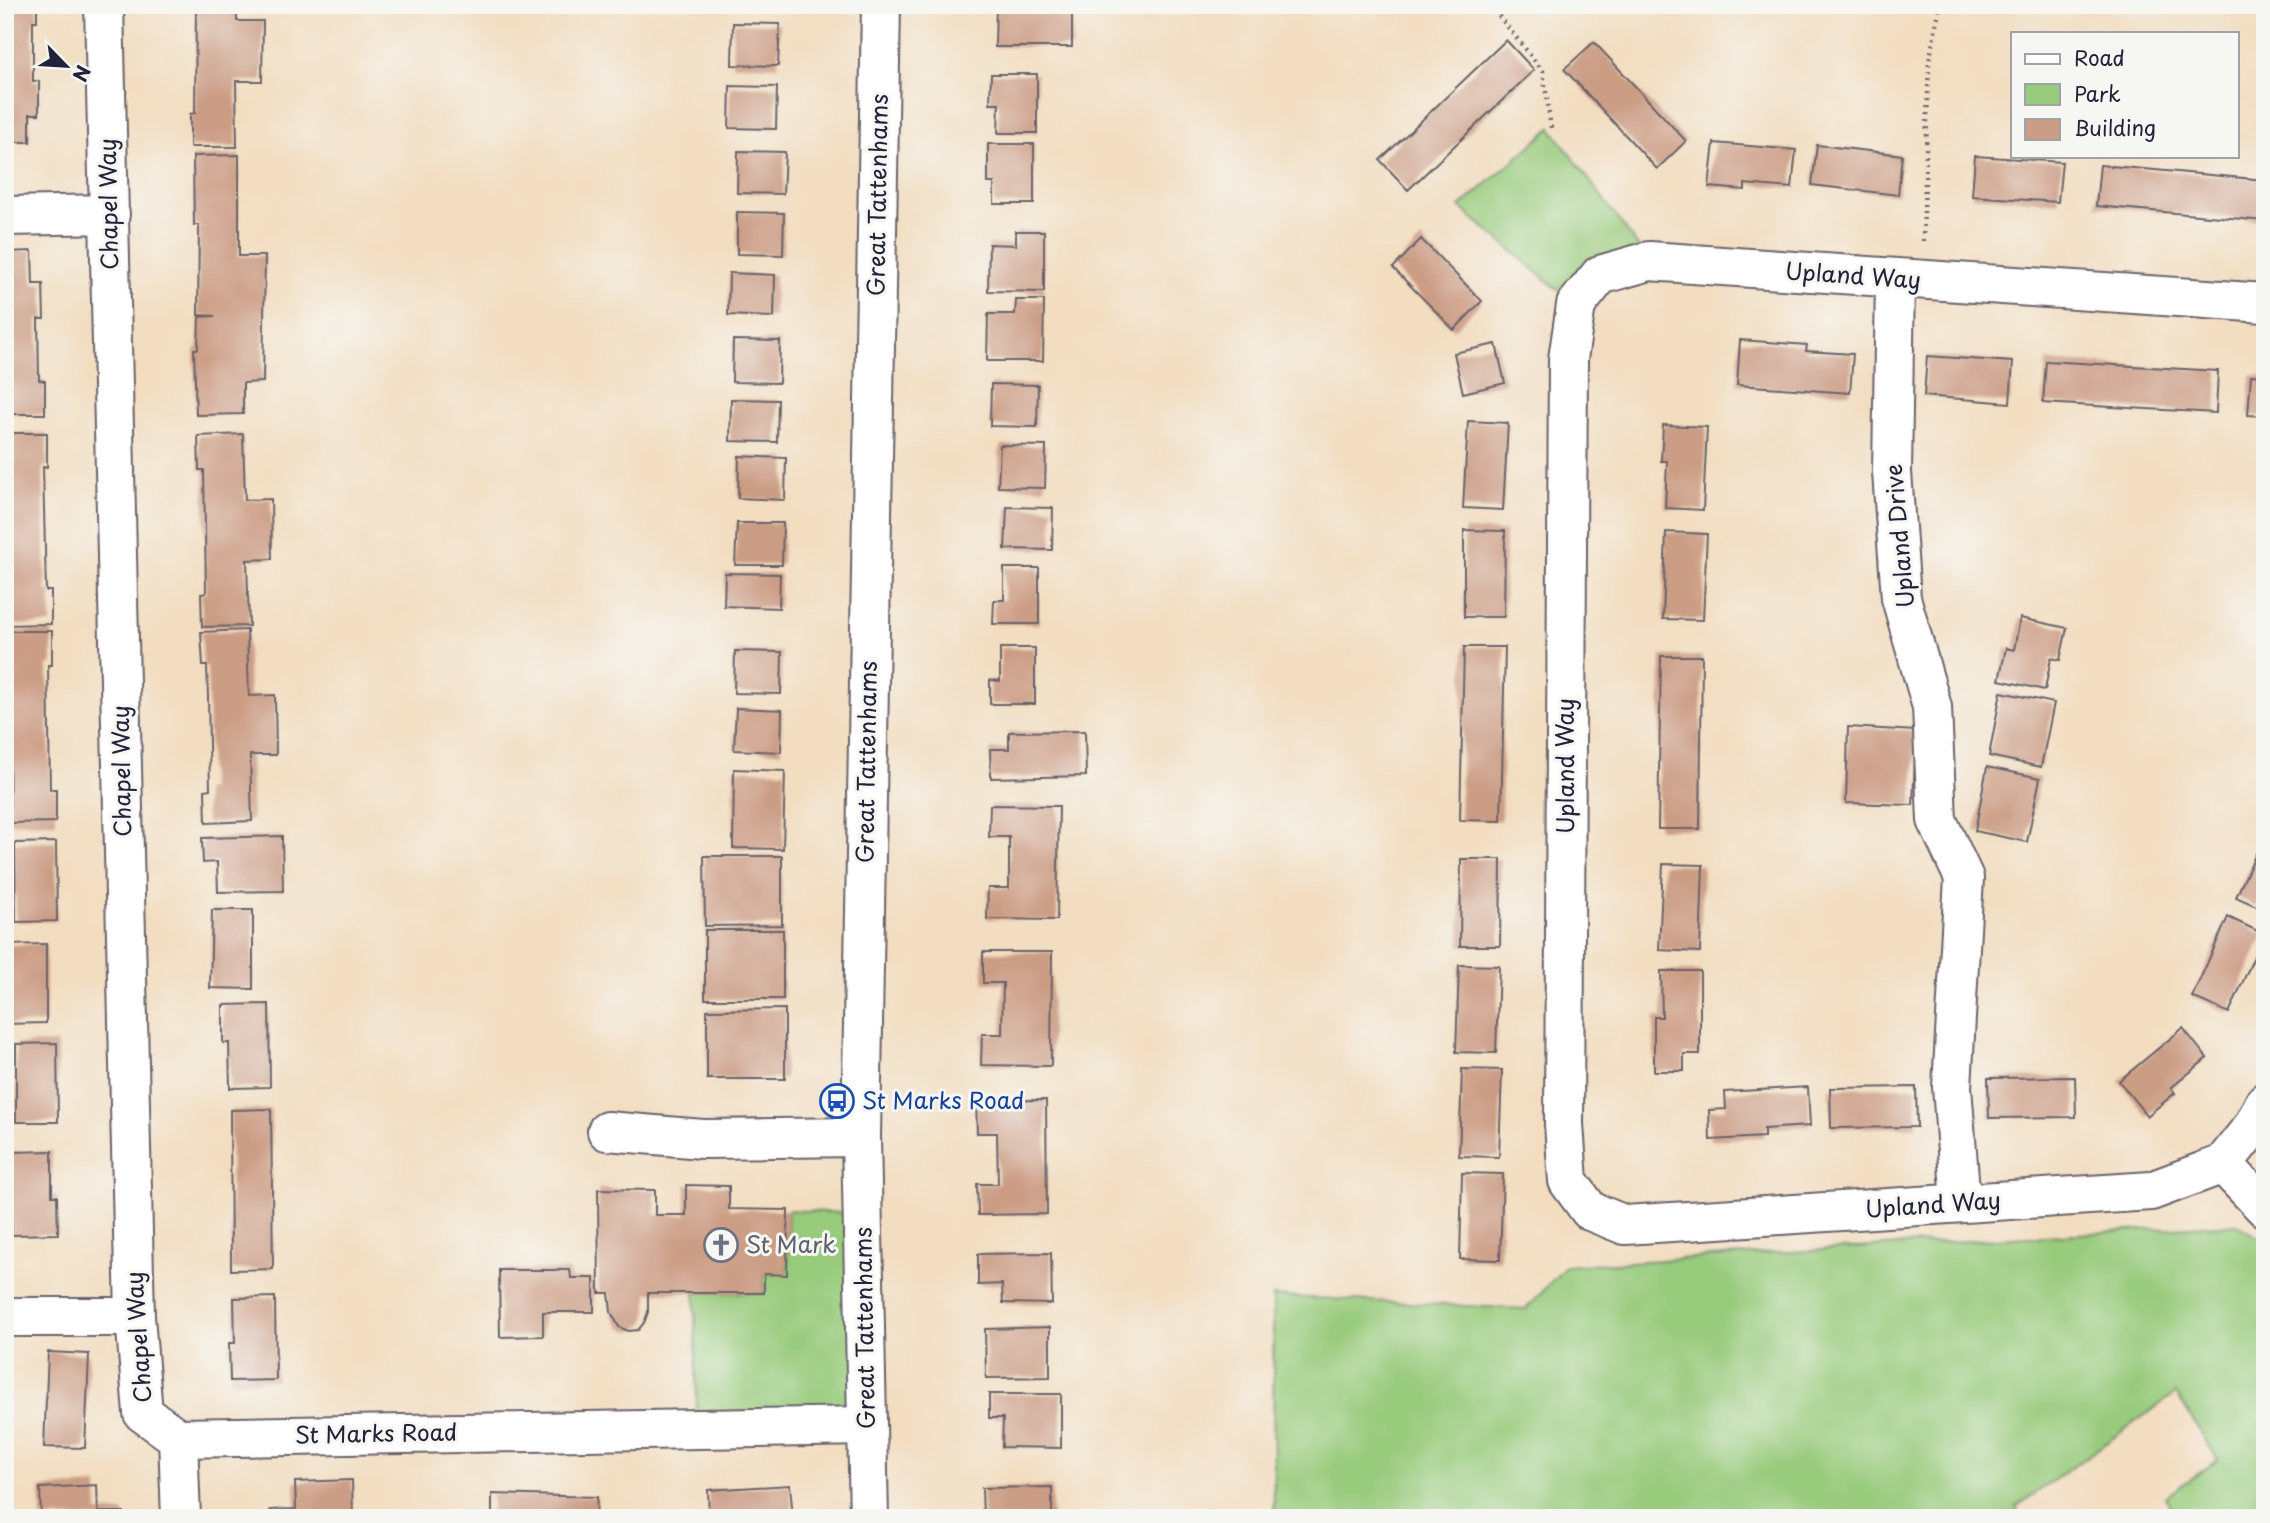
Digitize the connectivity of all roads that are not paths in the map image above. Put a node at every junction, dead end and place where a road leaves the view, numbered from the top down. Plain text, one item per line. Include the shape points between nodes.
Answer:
1 (104, 5) edge
2 (881, 5) edge
3 (110, 214) junction
4 (5, 216) edge
5 (1908, 280) junction
6 (2265, 303) edge
7 (2265, 1102) edge
8 (607, 1131) dead end
9 (861, 1136) junction
10 (2223, 1164) junction
11 (1961, 1203) junction
12 (2265, 1208) edge
13 (5, 1317) edge
14 (135, 1317) junction
15 (867, 1426) junction
16 (178, 1438) junction
17 (181, 1518) edge
18 (869, 1518) edge

1 - 3 street, Chapel Way
2 - 9 street, Great Tattenhams
3 - 4 street
3 - 14 street, Chapel Way
5 - 6 street, Upland Way
5 - 11 street, Upland Drive via 1892,472 1901,598 1932,707 1937,820 1964,878 1952,1087
5 - 11 street, Upland Way via 1649,261 1600,275 1576,305 1568,359 1564,1124 1568,1181 1590,1211 1625,1225
7 - 10 street via 2253,1126
8 - 9 street via 703,1139
9 - 15 street, Great Tattenhams
10 - 11 street, Upland Way via 2151,1191
10 - 12 street
13 - 14 street
14 - 16 street, Chapel Way via 143,1413
15 - 16 street, St Marks Road
15 - 18 street, Great Tattenhams
16 - 17 street

